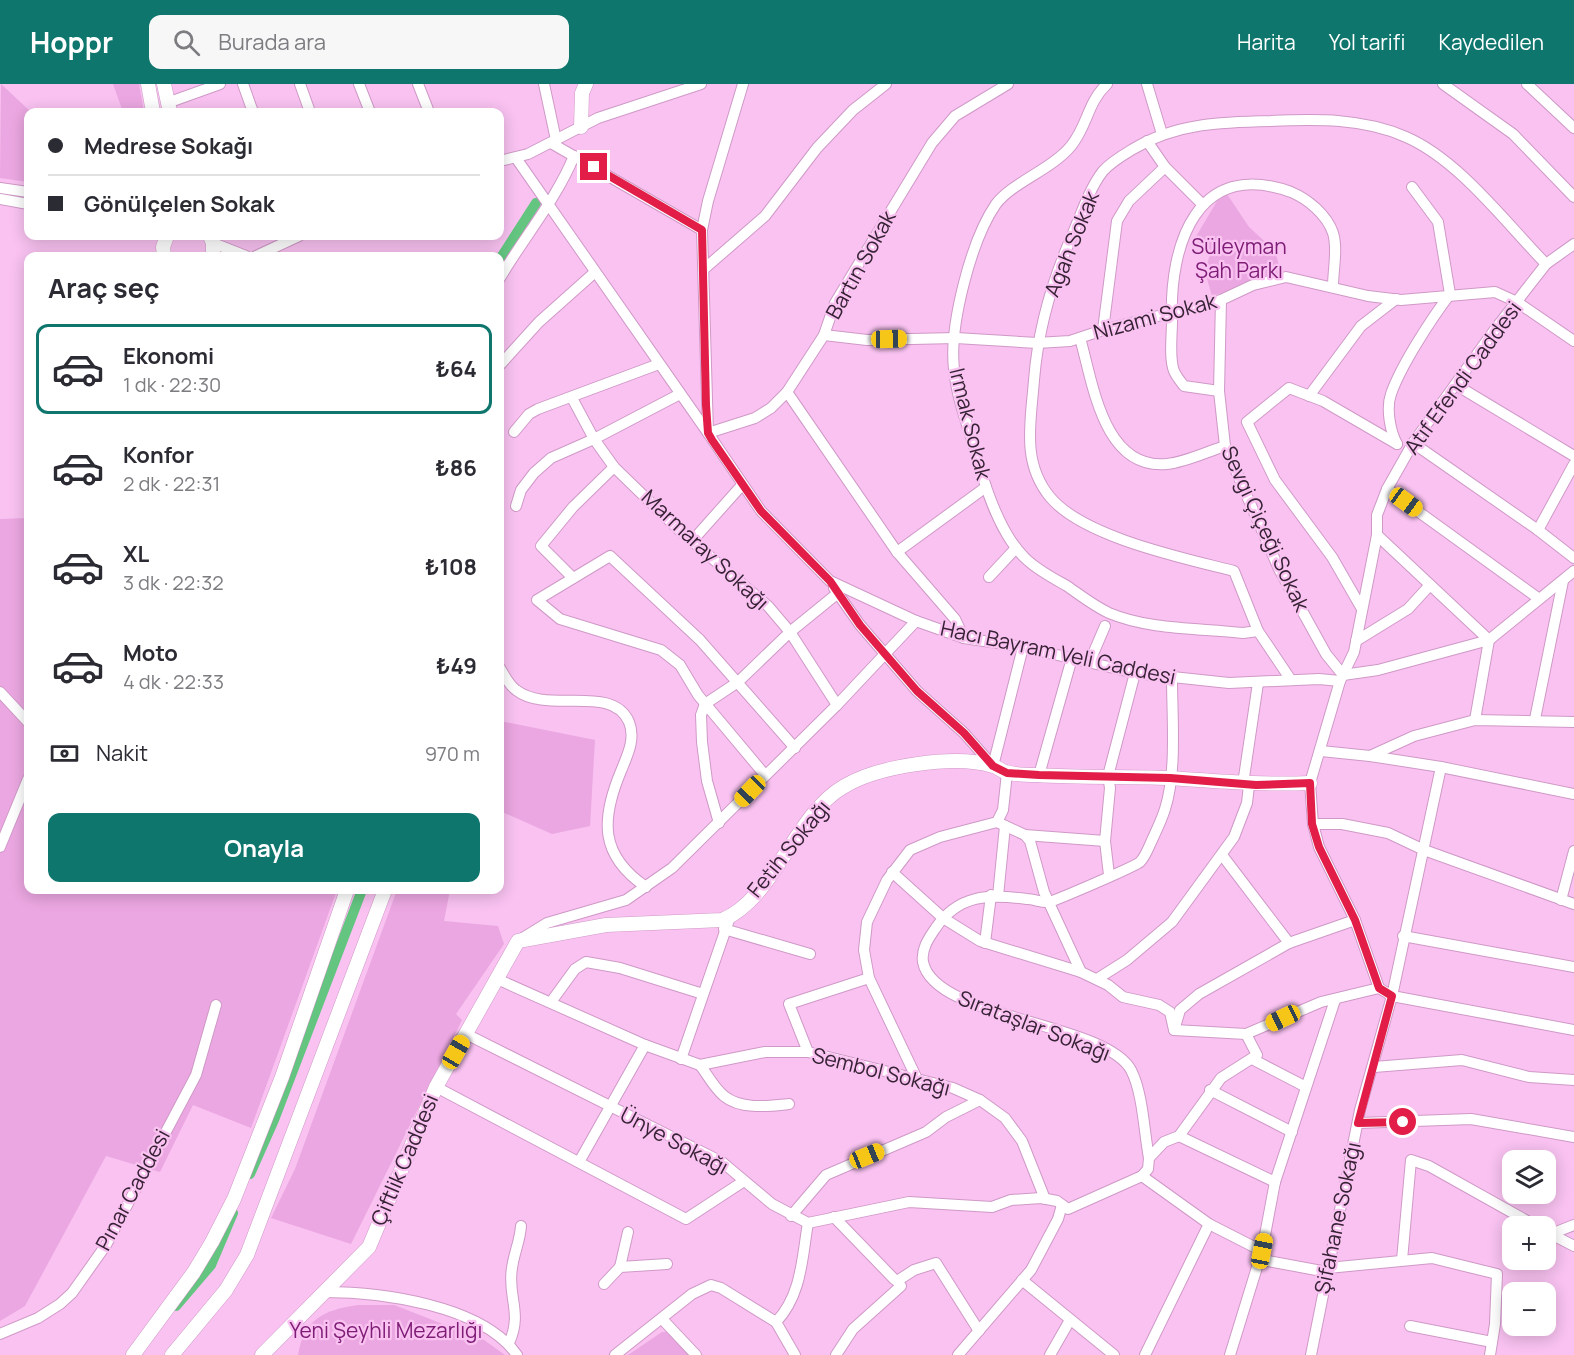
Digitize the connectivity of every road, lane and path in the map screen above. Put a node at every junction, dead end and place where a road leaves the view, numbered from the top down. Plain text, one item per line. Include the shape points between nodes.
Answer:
1 (148, 84) edge
2 (164, 84) edge
3 (220, 84) edge
4 (243, 84) edge
5 (300, 84) edge
6 (359, 84) edge
7 (418, 84) edge
8 (544, 84) edge
9 (586, 84) edge
10 (701, 84) edge
11 (743, 84) edge
12 (886, 84) edge
13 (1008, 84) edge
14 (1107, 84) edge
15 (1147, 84) edge
16 (1443, 84) edge
17 (1527, 84) edge
18 (152, 108) edge
19 (168, 108) edge
20 (252, 108) edge
21 (309, 108) edge
22 (368, 108) edge
23 (427, 108) edge
24 (581, 127) junction
25 (1574, 128) edge
26 (1162, 134) junction
27 (1147, 141) junction
28 (553, 142) junction
29 (574, 156) junction
30 (516, 158) junction
31 (504, 160) edge
32 (1165, 167) junction
33 (1412, 187) dead end
34 (0, 188) edge
35 (24, 191) edge
36 (1574, 197) edge
37 (0, 199) edge
38 (24, 203) edge
39 (547, 204) junction
40 (1203, 205) junction
41 (702, 230) junction
42 (290, 240) edge
43 (1574, 244) edge
44 (212, 245) edge
45 (234, 252) edge
46 (268, 252) edge
47 (1546, 264) junction
48 (704, 269) junction
49 (504, 272) edge
50 (594, 273) junction
51 (1333, 287) junction
52 (1450, 294) junction
53 (1396, 299) junction
54 (1221, 300) junction
55 (1517, 302) junction
56 (1171, 312) junction
57 (1103, 330) junction
58 (824, 335) junction
59 (956, 338) junction
60 (1080, 338) junction
61 (1574, 341) edge
62 (1037, 343) junction
63 (504, 361) edge
64 (659, 364) junction
65 (1456, 385) junction
66 (1219, 391) junction
67 (787, 392) junction
68 (680, 394) junction
69 (1310, 396) junction
70 (572, 398) junction
71 (514, 432) dead end
72 (708, 433) junction
73 (594, 439) junction
74 (1413, 443) junction
75 (1397, 444) junction
76 (1225, 446) junction
77 (1405, 456) junction
78 (1574, 456) edge
79 (1574, 464) edge
80 (614, 467) junction
81 (1570, 480) edge
82 (742, 485) junction
83 (986, 488) junction
84 (1387, 489) junction
85 (516, 506) dead end
86 (1538, 530) junction
87 (1377, 535) junction
88 (693, 540) junction
89 (1016, 548) junction
90 (897, 552) junction
91 (1574, 558) edge
92 (1574, 571) edge
93 (989, 577) dead end
94 (573, 578) junction
95 (1563, 580) junction
96 (830, 581) junction
97 (1430, 585) junction
98 (838, 593) junction
99 (1538, 598) junction
100 (1362, 609) junction
101 (916, 621) junction
102 (1105, 626) dead end
103 (1258, 631) junction
104 (790, 632) junction
105 (964, 638) junction
106 (1356, 640) junction
107 (1489, 640) junction
108 (1023, 646) junction
109 (886, 654) junction
110 (1072, 658) junction
111 (1090, 661) junction
112 (1135, 673) junction
113 (504, 674) edge
114 (1172, 678) junction
115 (1342, 678) junction
116 (1291, 680) junction
117 (738, 682) junction
118 (1258, 683) junction
119 (0, 692) edge
120 (705, 704) junction
121 (837, 705) junction
122 (24, 718) edge
123 (1535, 719) junction
124 (1475, 720) junction
125 (1574, 722) edge
126 (795, 748) junction
127 (1321, 751) junction
128 (1370, 756) junction
129 (993, 766) junction
130 (1441, 766) junction
131 (1007, 773) junction
132 (765, 775) junction
133 (1039, 775) junction
134 (1108, 776) junction
135 (1170, 778) junction
136 (1310, 783) junction
137 (1246, 784) junction
138 (24, 789) edge
139 (1574, 794) edge
140 (719, 823) junction
141 (1001, 824) junction
142 (1312, 824) junction
143 (1025, 835) junction
144 (1105, 841) junction
145 (0, 847) edge
146 (1424, 850) junction
147 (1574, 851) edge
148 (1222, 855) junction
149 (892, 872) junction
150 (1109, 875) junction
151 (646, 887) junction
152 (346, 894) edge
153 (383, 894) edge
154 (994, 895) junction
155 (1561, 900) junction
156 (1048, 902) junction
157 (1574, 904) edge
158 (943, 918) junction
159 (1355, 920) junction
160 (727, 923) junction
161 (1403, 936) junction
162 (518, 941) junction
163 (985, 943) junction
164 (1289, 943) junction
165 (810, 954) dead end
166 (1574, 967) edge
167 (1081, 972) junction
168 (869, 978) junction
169 (497, 980) junction
170 (1097, 980) junction
171 (1379, 988) junction
172 (703, 994) junction
173 (1392, 996) junction
174 (1335, 1000) junction
175 (551, 1002) junction
176 (216, 1005) dead end
177 (1174, 1030) junction
178 (1574, 1030) edge
179 (466, 1034) junction
180 (1246, 1035) junction
181 (645, 1045) junction
182 (808, 1052) junction
183 (681, 1059) junction
184 (1254, 1060) junction
185 (700, 1065) junction
186 (1374, 1067) junction
187 (917, 1079) junction
188 (1574, 1080) edge
189 (435, 1087) junction
190 (1306, 1087) junction
191 (1210, 1090) junction
192 (980, 1100) junction
193 (789, 1104) dead end
194 (610, 1106) junction
195 (1358, 1123) junction
196 (1292, 1132) junction
197 (1179, 1136) junction
198 (1574, 1137) edge
199 (1149, 1158) junction
200 (579, 1162) junction
201 (1142, 1176) junction
202 (744, 1181) junction
203 (1275, 1182) junction
204 (1045, 1199) junction
205 (1062, 1204) junction
206 (791, 1216) junction
207 (1518, 1216) edge
208 (834, 1217) junction
209 (808, 1223) junction
210 (1209, 1224) junction
211 (1574, 1225) edge
212 (521, 1226) dead end
213 (1556, 1231) edge
214 (628, 1232) dead end
215 (1556, 1237) edge
216 (1574, 1246) edge
217 (1262, 1251) junction
218 (1401, 1260) junction
219 (667, 1264) dead end
220 (620, 1267) junction
221 (1327, 1270) junction
222 (1022, 1280) junction
223 (897, 1281) junction
224 (604, 1284) dead end
225 (324, 1292) junction
226 (663, 1320) junction
227 (1070, 1320) junction
228 (776, 1322) junction
229 (1410, 1326) dead end
230 (979, 1331) junction
231 (0, 1334) edge
232 (1492, 1341) junction
233 (508, 1342) junction
234 (133, 1355) edge
235 (172, 1355) edge
236 (262, 1355) edge
237 (517, 1355) edge
238 (615, 1355) edge
239 (696, 1355) edge
240 (795, 1355) edge
241 (836, 1355) edge
242 (958, 1355) edge
243 (1050, 1355) edge
244 (1114, 1355) edge
245 (1145, 1355) edge
246 (1230, 1355) edge
247 (1311, 1355) edge
248 (1490, 1355) edge

1 - 18 street
2 - 19 street
3 - 19 street
4 - 20 street
5 - 21 street
6 - 22 street
7 - 23 street
8 - 28 street
9 - 24 street
10 - 24 street
11 - 41 street
12 - 48 street via 853,110 817,148 765,216
13 - 58 street, Bartın Sokak via 955,117 933,143 835,303
14 - 59 street, Irmak Sokak via 1095,95 1071,146 1040,174 996,204 960,295
15 - 26 street
16 - 36 street via 1513,134
17 - 25 street
24 - 28 street
26 - 27 street, Agah Sokak
26 - 47 street, Agah Sokak via 1210,123 1368,123 1407,137 1438,155
27 - 32 street
27 - 62 street, Agah Sokak via 1103,171 1060,262
28 - 29 street
28 - 30 street
29 - 39 street via 561,186
29 - 41 street
30 - 31 street
30 - 39 street, Hacı Bayram Veli Caddesi
32 - 40 street
32 - 57 street via 1129,201 1117,221
33 - 52 street via 1438,222
34 - 35 street
37 - 38 street
39 - 49 street
39 - 50 street, Hacı Bayram Veli Caddesi
40 - 51 street via 1229,186 1248,184 1280,188 1302,198 1319,210 1332,231 1336,247
40 - 56 street via 1179,248
41 - 48 street
42 - 46 street
43 - 47 street, Atıf Efendi Caddesi
44 - 45 street
47 - 55 street, Atıf Efendi Caddesi
48 - 72 street
50 - 63 street
50 - 64 street, Hacı Bayram Veli Caddesi
51 - 53 street, Nizami Sokak
51 - 54 street, Nizami Sokak via 1286,277 1253,285
52 - 53 street, Nizami Sokak
52 - 55 street, Nizami Sokak via 1495,292
52 - 75 street via 1433,316 1390,395 1392,435
53 - 69 street via 1361,326
54 - 56 street, Nizami Sokak
54 - 66 street, Sevgi Çiçeği Sokak
55 - 61 street, Nizami Sokak
55 - 65 street, Atıf Efendi Caddesi
56 - 57 street, Nizami Sokak
56 - 66 street via 1174,371 1185,386
57 - 60 street, Nizami Sokak
58 - 59 street, Nizami Sokak via 867,340
58 - 67 street, Bartın Sokak
59 - 62 street, Nizami Sokak
59 - 83 street, Irmak Sokak via 953,368
60 - 62 street, Nizami Sokak
60 - 76 street via 1104,423 1122,448 1145,462 1170,464
62 - 103 street, Agah Sokak via 1028,436 1031,465 1050,496 1073,518 1104,532 1234,571
64 - 68 street, Hacı Bayram Veli Caddesi
64 - 70 street
65 - 74 street, Atıf Efendi Caddesi
65 - 78 street
66 - 76 street, Sevgi Çiçeği Sokak
67 - 72 street, Bartın Sokak via 755,418
67 - 90 street
68 - 72 street, Hacı Bayram Veli Caddesi
68 - 73 street
69 - 75 street
69 - 100 street via 1289,388 1247,423 1275,480 1332,557
70 - 71 street via 529,414
70 - 73 street, Marmaray Sokağı
72 - 82 street, Hacı Bayram Veli Caddesi
73 - 80 street, Marmaray Sokağı
73 - 85 street via 551,458 521,490
74 - 77 street, Atıf Efendi Caddesi
74 - 86 street
75 - 77 street
76 - 115 street, Sevgi Çiçeği Sokak via 1279,569
77 - 84 street, Atıf Efendi Caddesi
79 - 81 street
80 - 88 street, Marmaray Sokağı
80 - 94 street via 541,546
81 - 86 street
82 - 88 street
82 - 96 street, Hacı Bayram Veli Caddesi via 761,511
83 - 89 street, Irmak Sokak
83 - 90 street
84 - 87 street, Atıf Efendi Caddesi via 1377,515
84 - 99 street
86 - 91 street
87 - 97 street
87 - 100 street, Atıf Efendi Caddesi
88 - 104 street, Marmaray Sokağı via 768,606
89 - 93 street
89 - 103 street, Irmak Sokak via 1041,571 1109,613 1147,623 1243,633
90 - 105 street via 955,619
92 - 95 street
94 - 117 street via 610,556 700,640
94 - 120 street via 537,600 560,619 661,650 680,665
95 - 99 street
95 - 123 street
96 - 98 street
96 - 101 street, Hacı Bayram Veli Caddesi
97 - 106 street via 1408,609
97 - 107 street
98 - 104 street
98 - 109 street
99 - 107 street
100 - 106 street, Atıf Efendi Caddesi
101 - 105 street, Hacı Bayram Veli Caddesi
101 - 109 street
102 - 111 street
103 - 116 street, Agah Sokak
104 - 117 street
104 - 121 street, Marmaray Sokağı
105 - 108 street, Hacı Bayram Veli Caddesi
106 - 115 street, Atıf Efendi Caddesi
107 - 115 street, Hacı Bayram Veli Caddesi
107 - 124 street
108 - 110 street, Hacı Bayram Veli Caddesi
108 - 129 street
109 - 121 street
109 - 129 street via 917,691 964,733
110 - 111 street, Hacı Bayram Veli Caddesi
110 - 133 street
111 - 112 street, Hacı Bayram Veli Caddesi
112 - 114 street, Hacı Bayram Veli Caddesi
112 - 134 street
113 - 151 street via 514,689 525,694 554,702 601,701 613,704 626,717 630,747 607,805 609,841 622,868
114 - 118 street, Hacı Bayram Veli Caddesi
114 - 135 street
115 - 116 street, Hacı Bayram Veli Caddesi
115 - 127 street, Atıf Efendi Caddesi
116 - 118 street, Hacı Bayram Veli Caddesi
117 - 120 street
117 - 126 street
118 - 137 street
119 - 122 street
120 - 132 street
120 - 140 street via 701,715 702,742 707,781
121 - 126 street
123 - 124 street
123 - 125 street
124 - 128 street via 1414,736
126 - 132 street
127 - 128 street
127 - 136 street, Atıf Efendi Caddesi
128 - 130 street
129 - 131 street, Fetih Sokağı
129 - 160 street, Fetih Sokağı via 943,762 906,766 843,787 808,820 756,892
130 - 139 street
130 - 146 street, Şifahane Sokağı
131 - 133 street, Fetih Sokağı
131 - 141 street
132 - 140 street
133 - 134 street, Fetih Sokağı
134 - 135 street, Fetih Sokağı
134 - 144 street
135 - 137 street, Fetih Sokağı
135 - 150 street via 1166,808 1141,861 1131,869
136 - 137 street, Fetih Sokağı
136 - 142 street, Atıf Efendi Caddesi
137 - 148 street via 1248,803
138 - 145 street
140 - 151 street
141 - 143 street
141 - 149 street via 925,842 910,850
141 - 154 street
142 - 146 street via 1364,827
142 - 159 street, Atıf Efendi Caddesi via 1319,847
143 - 144 street
143 - 156 street via 1034,851
144 - 150 street
146 - 155 street
146 - 161 street, Şifahane Sokağı
147 - 155 street
148 - 164 street
148 - 170 street via 1172,922
149 - 158 street
149 - 168 street via 867,922 864,950
150 - 156 street
151 - 162 street via 626,900 547,923
152 - 234 street via 282,1077 234,1199 194,1272
153 - 235 street via 247,1255 226,1290
154 - 156 street, Sırataşlar Sokağı
154 - 158 street, Sırataşlar Sokağı via 975,897
154 - 163 street
155 - 157 street
156 - 167 street
158 - 163 street
158 - 199 street, Sırataşlar Sokağı via 922,951 923,965 934,980 951,995 1080,1039 1130,1068 1138,1089
159 - 164 street
159 - 171 street, Atıf Efendi Caddesi
160 - 162 street via 722,920 606,925
160 - 165 street
160 - 172 street
161 - 166 street
161 - 173 street, Şifahane Sokağı
162 - 169 street, Çiftlik Caddesi
163 - 167 street
164 - 177 street via 1190,999 1180,1010
167 - 170 street
168 - 182 street via 789,1004
168 - 187 street
169 - 175 street, Sembol Sokağı
169 - 179 street, Çiftlik Caddesi
170 - 177 street via 1123,997 1159,1005 1170,1012
171 - 173 street
171 - 174 street
172 - 175 street via 620,968 586,962 574,969
172 - 183 street
173 - 178 street
173 - 186 street, Şifahane Sokağı
174 - 180 street via 1321,1002
174 - 190 street
175 - 181 street, Sembol Sokağı
176 - 231 street, Pınar Caddesi via 196,1075 106,1245 60,1304
177 - 180 street
179 - 189 street, Çiftlik Caddesi
179 - 194 street, Ünye Sokağı
180 - 184 street via 1257,1055
181 - 183 street, Sembol Sokağı
181 - 194 street
182 - 185 street, Sembol Sokağı via 765,1052
182 - 187 street, Sembol Sokağı
183 - 185 street, Sembol Sokağı
184 - 190 street
184 - 191 street via 1221,1078
185 - 193 street via 723,1096 738,1103 762,1107
186 - 188 street via 1462,1060 1529,1077
186 - 195 street, Şifahane Sokağı
187 - 192 street, Sembol Sokağı
189 - 200 street
189 - 225 street, Çiftlik Caddesi via 369,1247
190 - 196 street
191 - 196 street
191 - 197 street
192 - 204 street, Sembol Sokağı via 1005,1118 1022,1141
192 - 206 street via 926,1132 826,1175
194 - 200 street
194 - 202 street, Ünye Sokağı via 722,1162
195 - 198 street via 1471,1119
195 - 221 street, Şifahane Sokağı
196 - 203 street
197 - 199 street via 1164,1143
197 - 203 street
199 - 201 street via 1148,1169
200 - 202 street via 686,1219
201 - 205 street via 1068,1209
201 - 210 street
202 - 206 street, Ünye Sokağı
203 - 217 street
204 - 205 street
204 - 208 street via 1011,1200 992,1207 909,1202
205 - 222 street via 1058,1219
206 - 209 street, Ünye Sokağı
207 - 218 street via 1429,1166 1411,1161
208 - 209 street
208 - 223 street
209 - 228 street via 798,1283 786,1311
210 - 217 street
210 - 245 street
211 - 213 street
212 - 233 street via 512,1268 516,1324
214 - 220 street
215 - 216 street
217 - 221 street via 1268,1261
217 - 246 street
218 - 221 street
218 - 232 street via 1432,1258 1497,1274
219 - 220 street
220 - 224 street
221 - 247 street, Şifahane Sokağı
222 - 227 street
222 - 230 street
223 - 230 street via 936,1263
223 - 241 street via 901,1286 853,1329
225 - 233 street via 368,1292 402,1298 460,1316
225 - 236 street, Çiftlik Caddesi
226 - 228 street via 692,1294 711,1285
226 - 238 street
226 - 239 street
227 - 243 street
227 - 244 street
228 - 240 street
229 - 232 street
230 - 242 street
232 - 248 street
233 - 237 street

